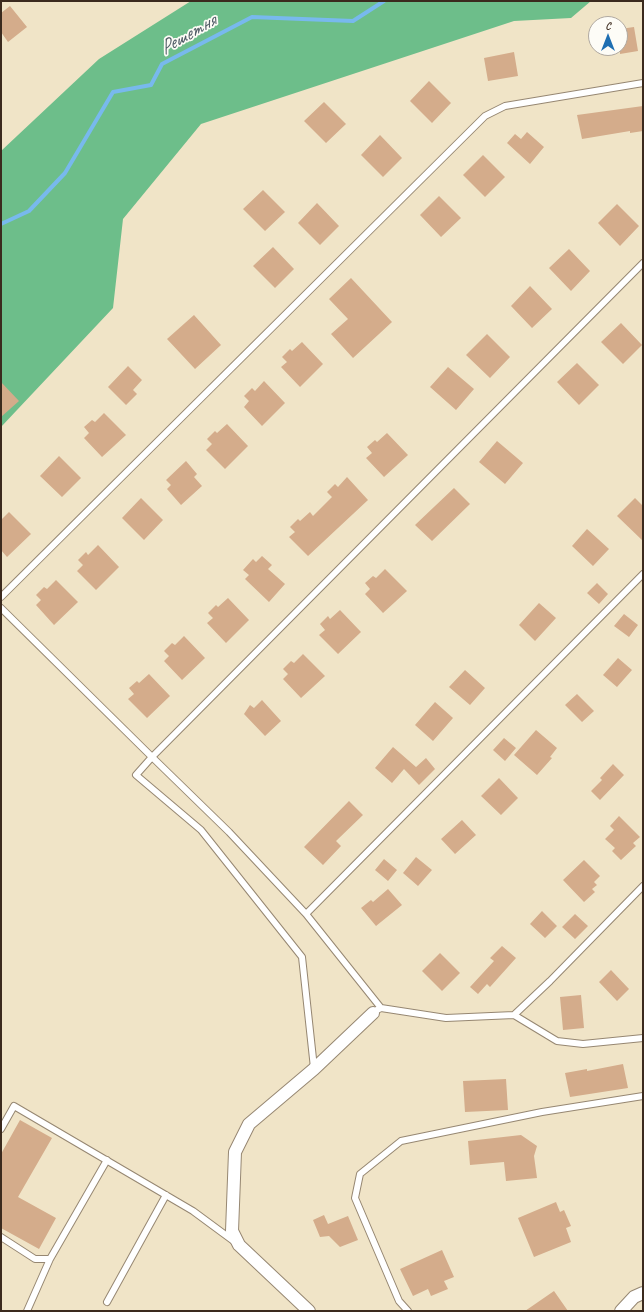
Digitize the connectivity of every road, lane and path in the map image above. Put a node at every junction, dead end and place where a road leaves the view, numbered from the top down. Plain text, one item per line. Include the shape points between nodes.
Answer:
1 (643, 83) edge
2 (643, 263) edge
3 (643, 574) edge
4 (1, 597) edge
5 (1, 608) edge
6 (152, 757) junction
7 (643, 886) edge
8 (306, 914) junction
9 (377, 1011) junction
10 (514, 1014) junction
11 (643, 1038) edge
12 (314, 1069) junction
13 (643, 1096) edge
14 (1, 1129) edge
15 (107, 1160) junction
16 (166, 1195) junction
17 (1, 1237) edge
18 (239, 1245) junction
19 (50, 1259) junction
20 (643, 1293) edge
21 (107, 1302) dead end
22 (27, 1311) edge
23 (309, 1311) edge
24 (408, 1311) edge
25 (621, 1311) edge

1 - 4 lane via 505,106 486,116
2 - 6 lane
3 - 8 lane
5 - 6 lane
6 - 8 lane via 229,832
6 - 12 lane via 136,775 201,830 302,957
7 - 10 lane
8 - 9 lane
9 - 10 lane via 446,1018
9 - 12 street
10 - 11 lane via 557,1041 583,1044
12 - 18 street via 249,1124 235,1152 232,1231
13 - 24 lane via 542,1112 401,1141 360,1174 355,1198 399,1301
14 - 15 lane via 14,1106
15 - 16 lane
15 - 19 lane
16 - 18 lane via 193,1211
16 - 21 lane
17 - 19 lane via 35,1259
18 - 23 street
19 - 22 lane
20 - 25 street via 634,1297

